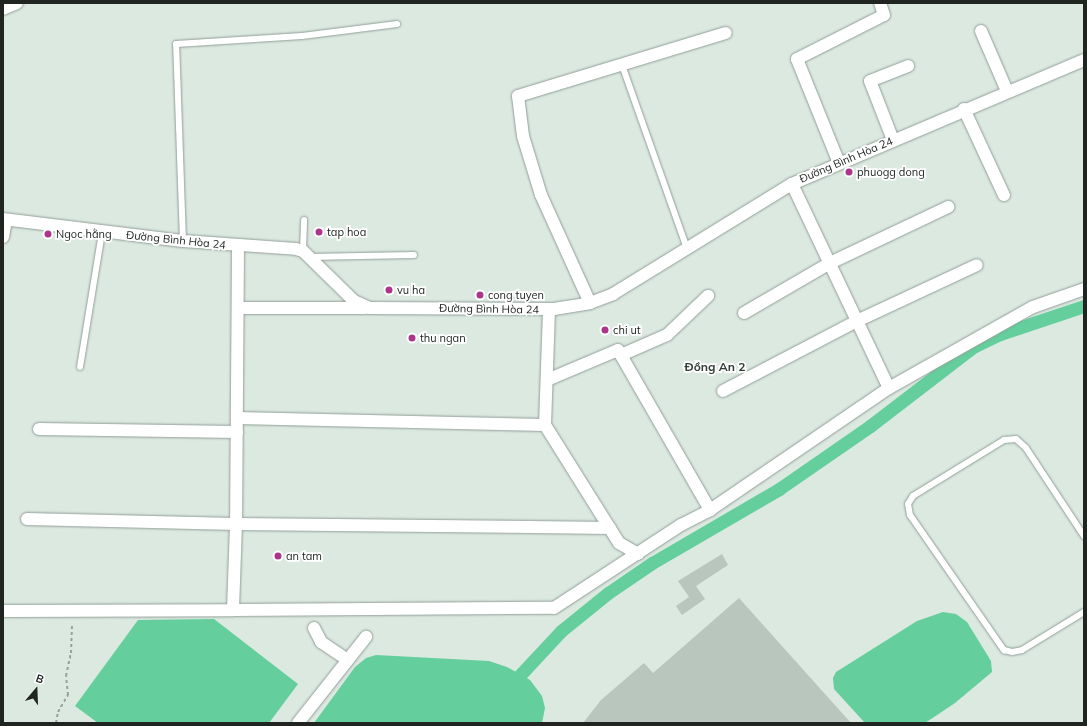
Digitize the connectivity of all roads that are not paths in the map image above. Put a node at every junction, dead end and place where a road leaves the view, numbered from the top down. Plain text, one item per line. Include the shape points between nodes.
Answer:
1 (17, 3) edge
2 (880, 3) edge
3 (3, 9) edge
4 (396, 24) dead end
5 (981, 31) dead end
6 (726, 33) dead end
7 (1084, 60) edge
8 (622, 65) junction
9 (908, 66) dead end
10 (1007, 91) junction
11 (964, 109) junction
12 (893, 140) junction
13 (839, 163) junction
14 (792, 184) junction
15 (1004, 195) dead end
16 (948, 207) dead end
17 (5, 219) edge
18 (304, 220) dead end
19 (102, 232) junction
20 (3, 237) edge
21 (183, 241) junction
22 (238, 246) junction
23 (687, 248) junction
24 (305, 254) junction
25 (414, 255) dead end
26 (830, 263) junction
27 (976, 265) dead end
28 (1084, 289) edge
29 (708, 296) dead end
30 (590, 303) junction
31 (238, 308) junction
32 (370, 308) junction
33 (549, 309) junction
34 (744, 312) dead end
35 (857, 321) junction
36 (620, 355) junction
37 (80, 367) dead end
38 (547, 380) junction
39 (889, 388) junction
40 (723, 391) dead end
41 (237, 418) junction
42 (545, 425) junction
43 (39, 429) dead end
44 (237, 432) junction
45 (710, 510) junction
46 (26, 519) dead end
47 (236, 524) junction
48 (610, 528) junction
49 (1084, 536) edge
50 (638, 554) junction
51 (233, 610) junction
52 (3, 611) edge
53 (1084, 612) edge
54 (314, 628) dead end
55 (366, 637) dead end
56 (348, 660) junction
57 (298, 723) edge

1 - 3 street
2 - 13 street via 884,15 797,60
4 - 21 lane via 302,36 176,44
5 - 10 street
6 - 8 street
7 - 10 street, Đường Bình Hòa 24
8 - 23 lane
8 - 30 street via 518,96 523,136 541,195
9 - 12 street via 870,81
10 - 11 street, Đường Bình Hòa 24
11 - 12 street, Đường Bình Hòa 24
11 - 15 street
12 - 13 street, Đường Bình Hòa 24
13 - 14 street, Đường Bình Hòa 24
14 - 23 street, Đường Bình Hòa 24
14 - 26 street
16 - 26 street
17 - 19 street, Đường Bình Hòa 24
17 - 20 street
18 - 24 lane
19 - 21 street, Đường Bình Hòa 24
19 - 37 lane
21 - 22 street, Đường Bình Hòa 24
22 - 24 street, Đường Bình Hòa 24 via 286,247
22 - 31 street
23 - 30 street, Đường Bình Hòa 24 via 613,294
24 - 25 lane
24 - 32 street, Đường Bình Hòa 24 via 354,301
26 - 34 street
26 - 35 street
27 - 35 street
28 - 39 street via 1033,307
29 - 36 street via 666,335
30 - 33 street, Đường Bình Hòa 24
31 - 32 street
31 - 41 street
32 - 33 street, Đường Bình Hòa 24
33 - 38 street
35 - 39 street
35 - 40 street
36 - 38 street via 618,350
36 - 45 street
38 - 42 street
39 - 45 street
41 - 42 street
41 - 44 street
42 - 48 street
43 - 44 street
44 - 47 street
45 - 50 street
46 - 47 street
47 - 48 street
47 - 51 street
48 - 50 street via 619,543
49 - 53 lane via 1026,448 1016,439 1004,440 913,496 908,504 910,515 1004,650 1022,650
50 - 51 street via 554,608
51 - 52 street
54 - 56 street via 320,642
55 - 56 street
56 - 57 street

